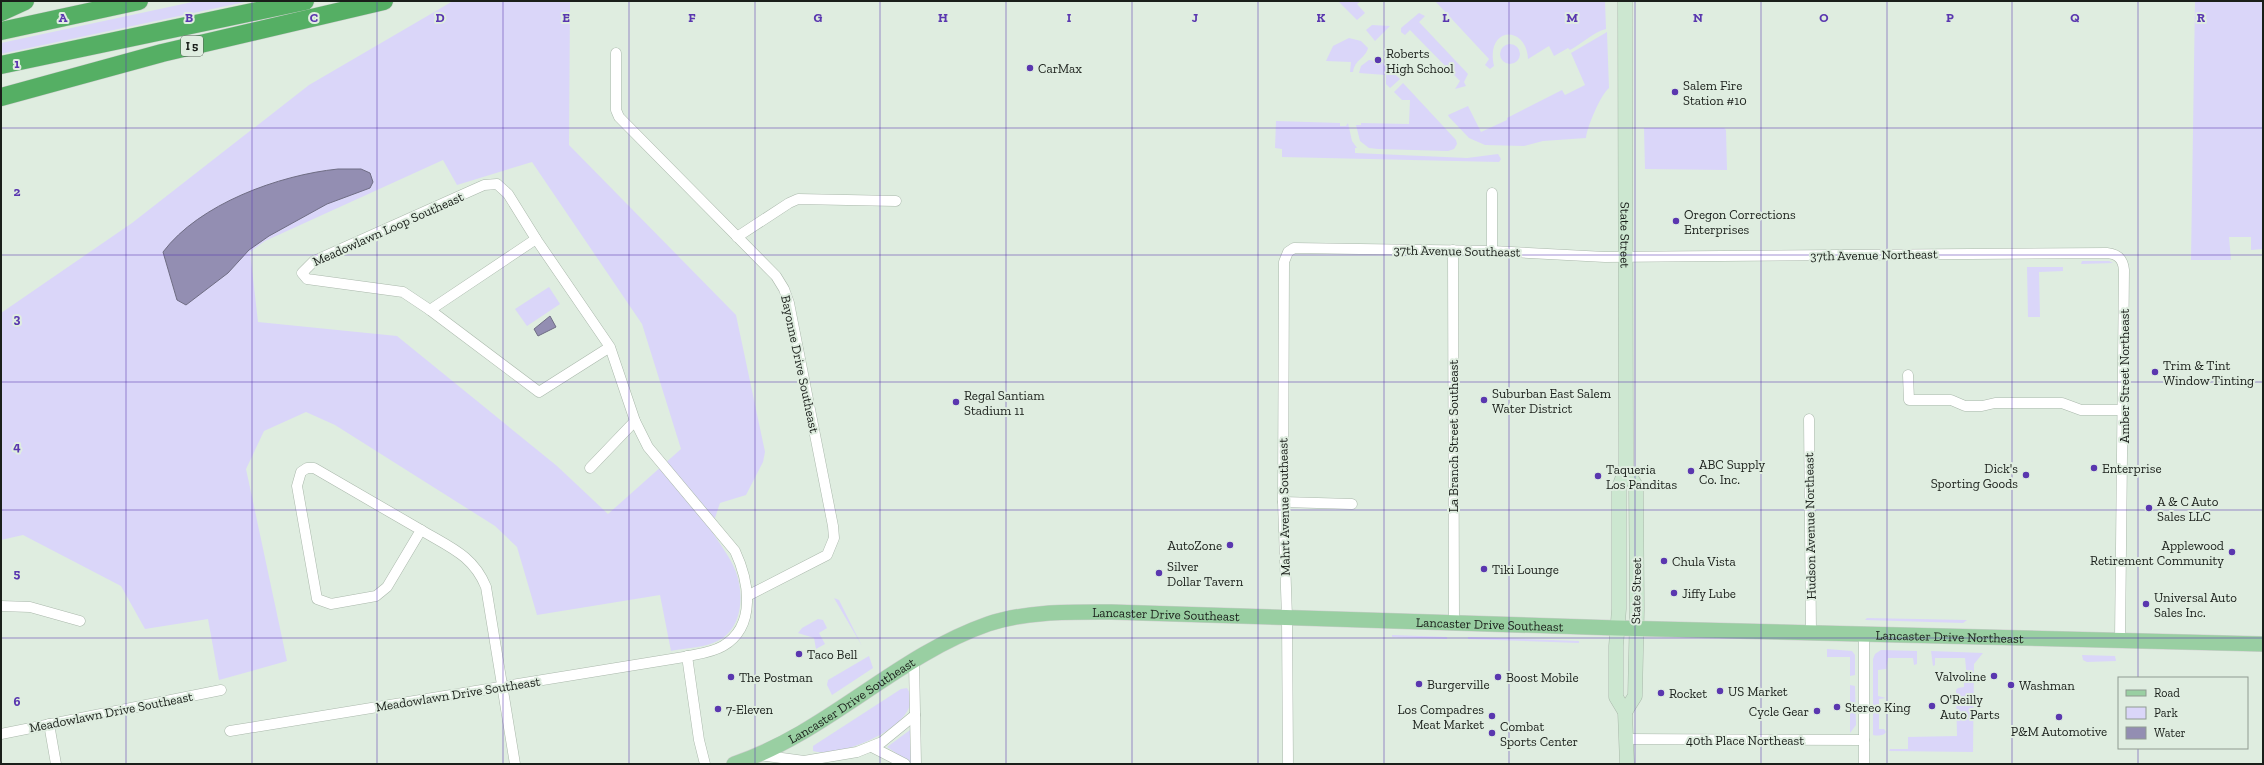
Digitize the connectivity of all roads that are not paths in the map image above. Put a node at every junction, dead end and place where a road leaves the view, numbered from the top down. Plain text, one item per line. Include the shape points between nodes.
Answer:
1 (25, 1) edge
2 (139, 1) edge
3 (305, 1) edge
4 (384, 1) edge
5 (1625, 1) edge
6 (1, 12) edge
7 (1, 31) edge
8 (616, 53) dead end
9 (1, 66) edge
10 (1, 97) edge
11 (1492, 193) dead end
12 (896, 201) dead end
13 (737, 237) junction
14 (536, 239) junction
15 (1453, 250) junction
16 (1492, 251) junction
17 (1288, 252) joint
18 (1627, 256) junction
19 (2120, 257) joint
20 (430, 310) junction
21 (610, 346) junction
22 (1908, 375) dead end
23 (2124, 410) junction
24 (635, 420) junction
25 (1809, 420) dead end
26 (590, 468) dead end
27 (1626, 469) junction
28 (1283, 502) junction
29 (1352, 504) dead end
30 (421, 530) junction
31 (749, 595) junction
32 (1, 606) edge
33 (1287, 617) junction
34 (80, 621) dead end
35 (1454, 622) junction
36 (1617, 628) junction
37 (1636, 628) junction
38 (1811, 632) junction
39 (1864, 634) junction
40 (2120, 640) junction
41 (2263, 644) edge
42 (686, 656) junction
43 (914, 661) junction
44 (502, 686) junction
45 (221, 690) dead end
46 (1625, 712) junction
47 (915, 715) junction
48 (49, 724) junction
49 (230, 731) dead end
50 (1, 734) edge
51 (1626, 739) junction
52 (1864, 740) junction
53 (872, 747) junction
54 (758, 755) junction
55 (56, 764) edge
56 (515, 764) edge
57 (705, 764) edge
58 (734, 764) edge
59 (905, 764) edge
60 (916, 764) edge
61 (1288, 764) edge
62 (1627, 764) edge
63 (1864, 764) edge

1 - 6 highway
2 - 7 highway
3 - 9 highway, I 5
4 - 10 highway, I 5 via 162,53
5 - 18 main road, State Street
8 - 13 street, Bayonne Drive Southeast via 616,110 619,116
11 - 16 street
12 - 13 street via 798,199 789,202
13 - 31 street, Bayonne Drive Southeast via 776,276 789,303 834,538 827,555
14 - 20 street
14 - 20 street, Meadowlawn Loop Southeast via 508,194 497,184 491,184 314,261 302,273 307,279 403,292
14 - 21 street, Meadowlawn Loop Southeast
15 - 16 street, 37th Avenue Southeast
15 - 17 street, 37th Avenue Southeast via 1299,248
15 - 35 street, La Branch Street Southeast
16 - 18 street, 37th Avenue Southeast
17 - 28 street, Mahrt Avenue Southeast via 1284,262
18 - 19 street, 37th Avenue Northeast via 2106,253
18 - 27 main road, State Street
19 - 23 street, Amber Street Northeast via 2124,270
20 - 21 street, Meadowlawn Loop Southeast via 539,392
21 - 24 street, Meadowlawn Loop Southeast
22 - 23 street via 1908,400 1951,400 1965,406 1995,403 2062,404 2081,410
23 - 40 street, Amber Street Northeast
24 - 26 street
24 - 31 street, Meadowlawn Loop Southeast via 648,447 730,543 741,564
25 - 38 street, Hudson Avenue Northeast
27 - 36 main road, State Street via 1619,486
27 - 37 main road, State Street via 1636,486
28 - 29 street
28 - 33 street, Mahrt Avenue Southeast
30 - 30 street via 384,590 376,596 331,604 322,602 317,599 314,592 297,486 301,472 307,468 314,468
30 - 44 street via 468,558 481,575 486,587
31 - 42 street, Meadowlawn Drive Southeast via 745,616 732,639 714,650
32 - 34 street via 30,607
33 - 35 main road, Lancaster Drive Southeast
33 - 43 main road, Lancaster Drive Southeast via 1098,612 1024,616 972,630
33 - 61 street, Mahrt Avenue Southeast
35 - 36 main road, Lancaster Drive Southeast
36 - 37 main road, Lancaster Drive Southeast
36 - 46 main road, State Street via 1616,697
37 - 38 main road, Lancaster Drive Northeast
37 - 46 main road, State Street via 1635,696
38 - 39 main road, Lancaster Drive Northeast
39 - 40 main road, Lancaster Drive Northeast
39 - 52 street
40 - 41 main road, Lancaster Drive Northeast
42 - 44 street, Meadowlawn Drive Southeast
42 - 57 street
43 - 47 street
43 - 54 main road, Lancaster Drive Southeast via 808,728
44 - 49 street, Meadowlawn Drive Southeast
44 - 56 street
45 - 48 street, Meadowlawn Drive Southeast
46 - 51 main road, State Street
47 - 53 street
47 - 60 street
48 - 50 street, Meadowlawn Drive Southeast
48 - 55 street
51 - 52 street, 40th Place Northeast
51 - 62 main road, State Street
52 - 63 street
53 - 54 street via 804,761
53 - 59 street
54 - 58 main road, Lancaster Drive Southeast

